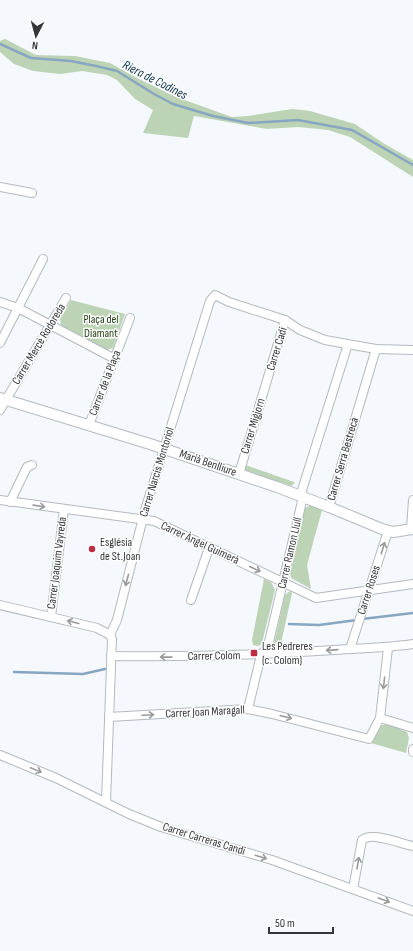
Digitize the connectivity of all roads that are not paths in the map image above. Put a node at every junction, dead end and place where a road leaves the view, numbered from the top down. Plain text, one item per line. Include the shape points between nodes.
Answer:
1 (0, 187) edge
2 (32, 193) dead end
3 (42, 259) dead end
4 (66, 298) dead end
5 (0, 302) edge
6 (18, 308) junction
7 (130, 318) dead end
8 (285, 320) junction
9 (50, 325) junction
10 (0, 342) edge
11 (348, 344) junction
12 (376, 349) junction
13 (413, 350) edge
14 (114, 359) junction
15 (268, 377) joint
16 (3, 399) edge
17 (0, 410) edge
18 (89, 425) junction
19 (165, 449) junction
20 (32, 464) dead end
21 (238, 474) junction
22 (303, 497) junction
23 (0, 500) edge
24 (413, 500) edge
25 (10, 502) junction
26 (329, 507) junction
27 (64, 510) junction
28 (143, 520) junction
29 (412, 529) edge
30 (388, 531) junction
31 (208, 548) junction
32 (283, 583) junction
33 (413, 584) edge
34 (369, 591) junction
35 (190, 600) dead end
36 (0, 605) edge
37 (51, 617) junction
38 (110, 635) junction
39 (413, 644) edge
40 (388, 648) junction
41 (350, 649) junction
42 (261, 655) junction
43 (111, 656) junction
44 (248, 709) junction
45 (109, 717) junction
46 (380, 718) junction
47 (413, 728) edge
48 (0, 755) edge
49 (106, 802) junction
50 (413, 846) edge
51 (353, 889) junction
52 (413, 910) edge

1 - 2 street
3 - 6 street
4 - 9 street, Carrer Mercè Rodoreda
5 - 6 street
6 - 9 street
6 - 10 street
7 - 14 street, Carrer de la Plaça
8 - 11 street via 300,330 325,340
8 - 15 street, Carrer Cadí
8 - 19 street, Carrer Narcís Montoriol via 215,295 210,301
9 - 14 street
9 - 16 street, Carrer Mercè Rodoreda
11 - 12 street
11 - 22 street, Carrer Ramon Llull via 302,490
12 - 13 street
12 - 26 street, Carrer Serra Bestrecà
14 - 18 street, Carrer de la Plaça
15 - 21 street, Carrer Migjorn
16 - 17 street, Carrer Mercè Rodoreda
16 - 18 street, Marià Benlliure
18 - 19 street, Marià Benlliure
19 - 21 street, Marià Benlliure
19 - 28 street, Carrer Narcís Montoriol
20 - 25 street via 27,467
21 - 22 street, Marià Benlliure
22 - 26 street, Marià Benlliure
22 - 32 street, Carrer Ramon Llull
23 - 25 street, Carrer Àngel Guimerà
24 - 29 street
25 -> 27 street, Carrer Àngel Guimerà
26 - 30 street, Marià Benlliure
27 - 28 street, Carrer Àngel Guimerà
27 - 37 street, Carrer Joaquim Vayreda
28 - 31 street, Carrer Àngel Guimerà via 154,522
28 -> 38 street, Carrer Narcís Montoriol via 117,620
29 - 30 street, Marià Benlliure
34 -> 30 street, Carrer Roses
31 -> 32 street, Carrer Àngel Guimerà
31 - 35 street
32 - 34 street, Carrer Àngel Guimerà via 316,598
32 - 42 street, Carrer Ramon Llull via 268,646
33 - 34 street, Carrer Àngel Guimerà
34 - 41 street, Carrer Roses
36 - 37 street
38 -> 37 street via 97,628
38 - 43 street, Carrer Narcís Montoriol
39 - 40 street, Carrer Colom
40 - 41 street, Carrer Colom
40 -> 46 street
41 -> 42 street, Carrer Colom
42 -> 43 street, Carrer Colom
42 - 44 street, Carrer Ramon Llull
43 - 45 street, Carrer Narcís Montoriol
45 -> 44 street, Carrer Joan Maragall
44 -> 46 street, Carrer Joan Maragall via 369,739
45 - 49 street, Carrer Narcís Montoriol
46 - 47 street
48 -> 49 street, Carrer Carreras Candi
49 -> 51 street, Carrer Carreras Candi via 161,827 272,860
51 -> 50 street via 362,840 369,836
51 -> 52 street, Carrer Carreras Candi

